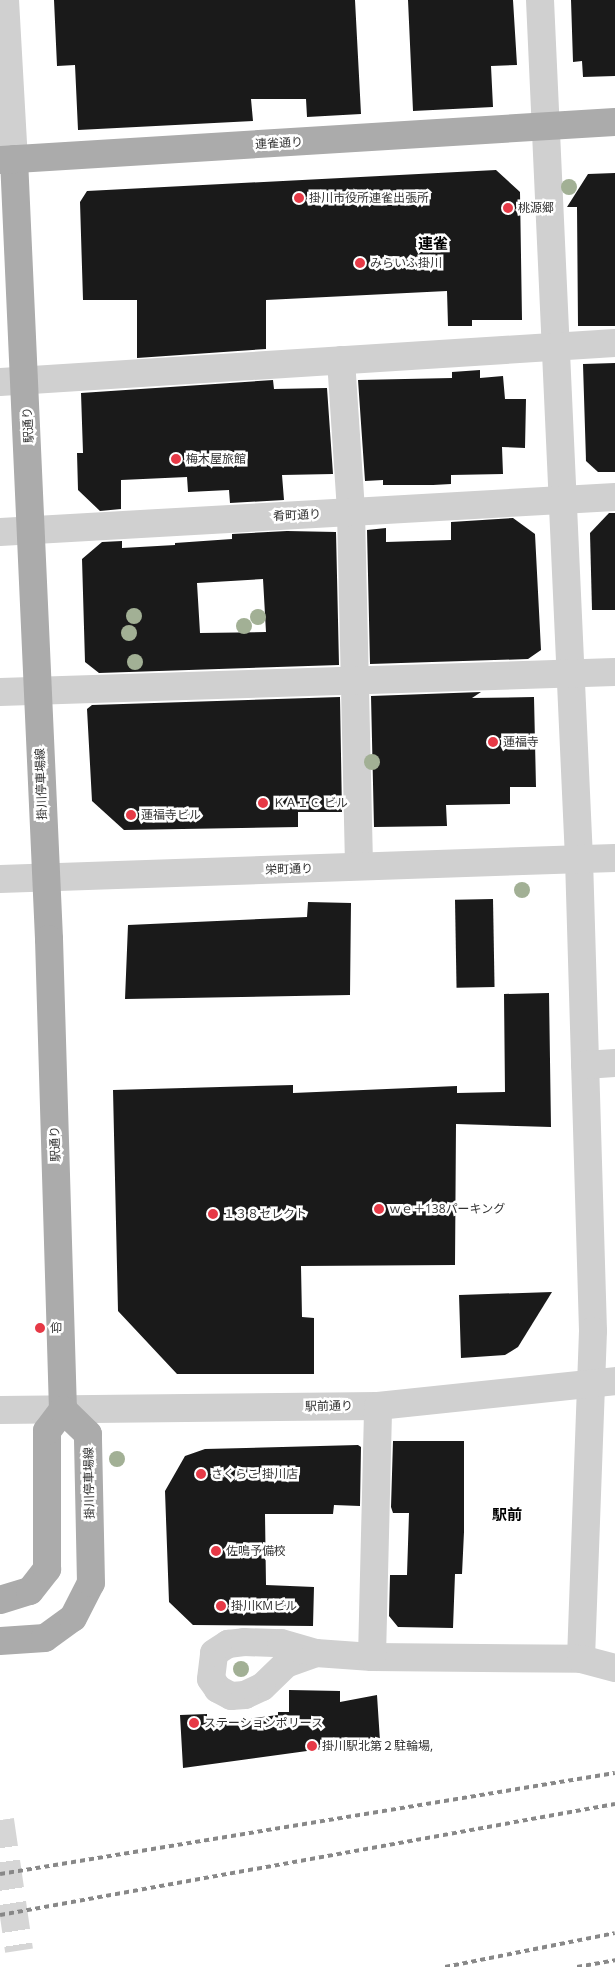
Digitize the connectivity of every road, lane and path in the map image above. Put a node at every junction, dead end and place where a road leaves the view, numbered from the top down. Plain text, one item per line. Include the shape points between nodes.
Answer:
1 (5, 0) edge
2 (540, 0) edge
3 (615, 122) edge
4 (544, 127) junction
5 (7, 160) edge
6 (615, 343) edge
7 (554, 346) junction
8 (341, 360) junction
9 (13, 381) edge
10 (615, 497) edge
11 (561, 500) junction
12 (351, 512) junction
13 (32, 530) junction
14 (0, 532) edge
15 (615, 672) edge
16 (571, 674) junction
17 (354, 680) junction
18 (38, 691) junction
19 (0, 692) edge
20 (615, 858) edge
21 (579, 859) junction
22 (359, 866) junction
23 (46, 878) junction
24 (0, 879) edge
25 (615, 1064) edge
26 (585, 1065) junction
27 (604, 1382) edge
28 (378, 1406) junction
29 (0, 1410) edge
30 (63, 1410) junction
31 (0, 1600) edge
32 (0, 1641) edge
33 (316, 1652) dead end
34 (372, 1657) junction
35 (582, 1659) junction
36 (615, 1668) edge

1 - 5 street
2 - 4 street
3 - 4 main road, 連雀通り
4 - 5 main road, 連雀通り
4 - 7 street
5 - 9 main road, 駅通り
6 - 7 street
7 - 8 street
7 - 11 street
8 - 9 street
8 - 12 street
9 - 13 main road, 駅通り
10 - 11 street, 肴町通り
11 - 12 street, 肴町通り
11 - 16 street
12 - 13 street, 肴町通り
12 - 17 street
13 - 14 street, 肴町通り
13 - 18 main road, 駅通り
15 - 16 street
16 - 17 street
16 - 21 street
17 - 18 street
17 - 22 street
18 - 19 street
18 - 23 main road, 掛川停車場線
20 - 21 street, 栄町通り
21 - 22 street, 栄町通り
21 - 26 street
22 - 23 street, 栄町通り
23 - 24 street, 栄町通り
23 - 30 main road, 駅通り
25 - 26 street
26 - 27 street
27 - 28 street, 駅前通り
27 - 35 street
28 - 30 street, 駅前通り
28 - 34 street
29 - 30 street, 駅前通り
30 - 31 main road via 47,1431 47,1569 30,1591
30 - 32 main road, 掛川停車場線 via 88,1434 91,1583 73,1618 45,1638
33 - 34 street
34 - 35 street
35 - 36 street

